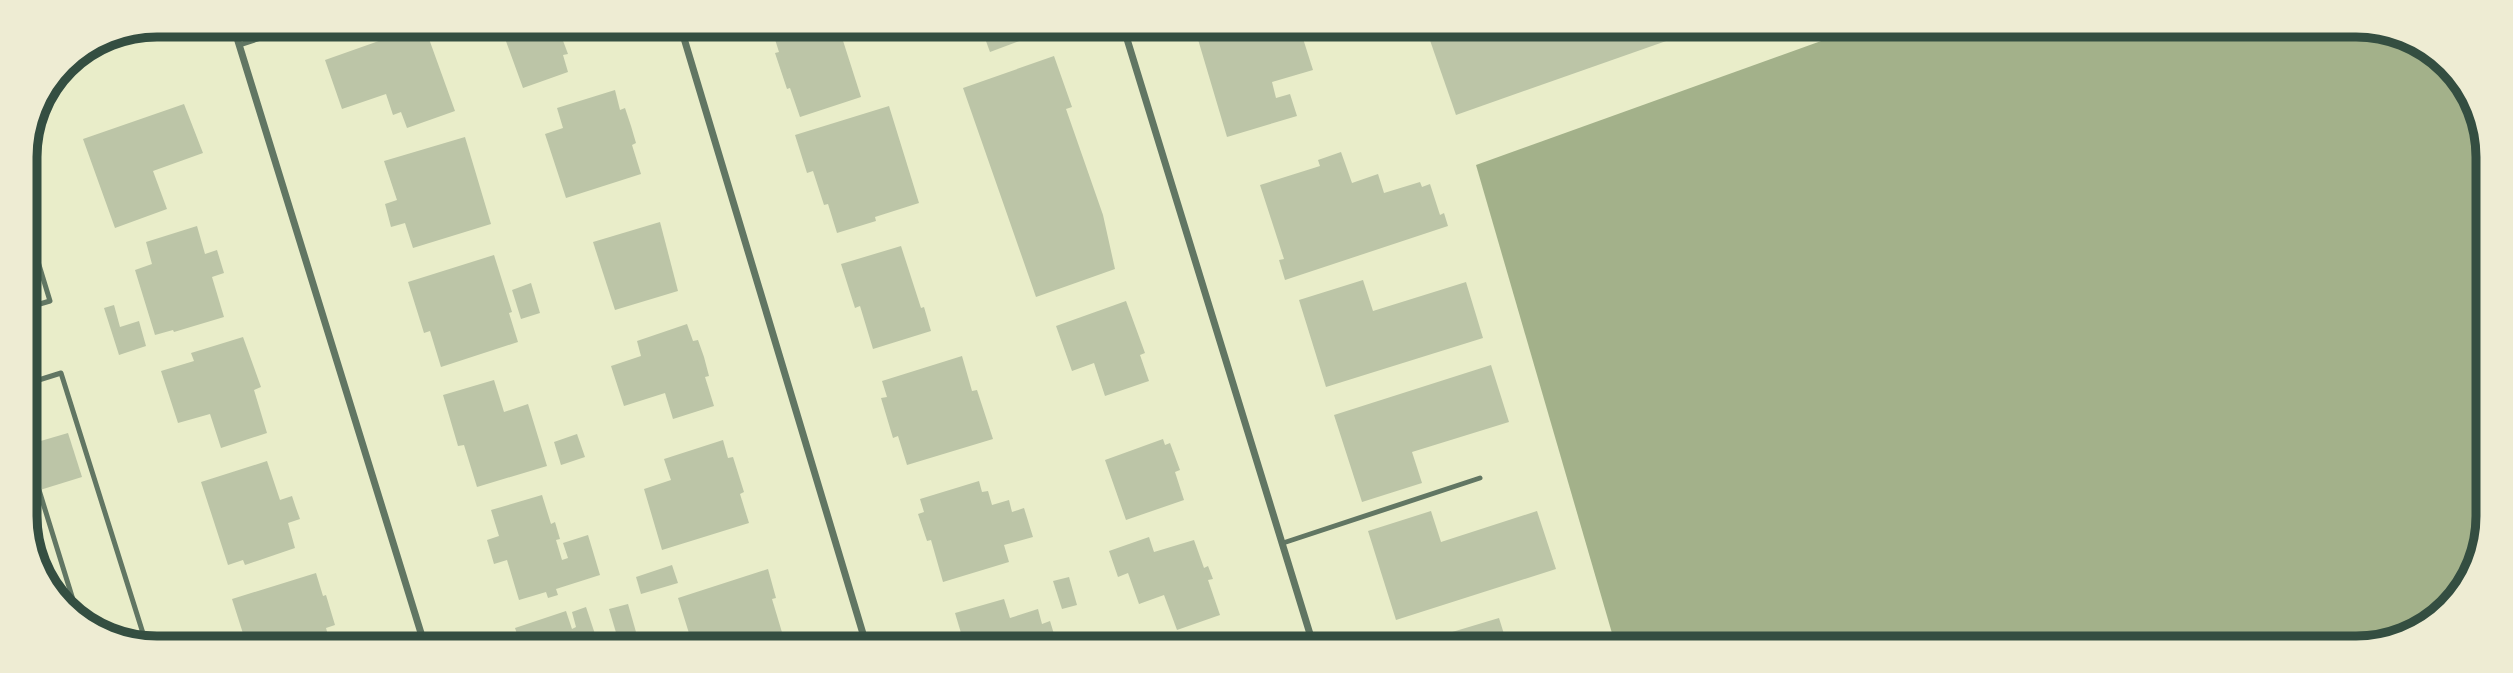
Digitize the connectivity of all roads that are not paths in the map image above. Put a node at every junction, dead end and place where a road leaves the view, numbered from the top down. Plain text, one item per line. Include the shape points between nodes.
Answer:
1 (237, 37) edge
2 (264, 37) edge
3 (684, 37) edge
4 (1126, 37) edge
5 (239, 45) junction
6 (37, 258) edge
7 (37, 305) edge
8 (37, 381) edge
9 (1480, 478) dead end
10 (39, 491) dead end
11 (1283, 543) junction
12 (74, 603) edge
13 (143, 635) edge
14 (422, 636) edge
15 (864, 636) edge
16 (1311, 636) edge

1 - 5 street
2 - 5 lane
3 - 15 street
4 - 11 street
5 - 14 street
6 - 7 lane via 50,301
8 - 13 lane via 61,373
9 - 11 lane
10 - 12 lane
11 - 16 street

